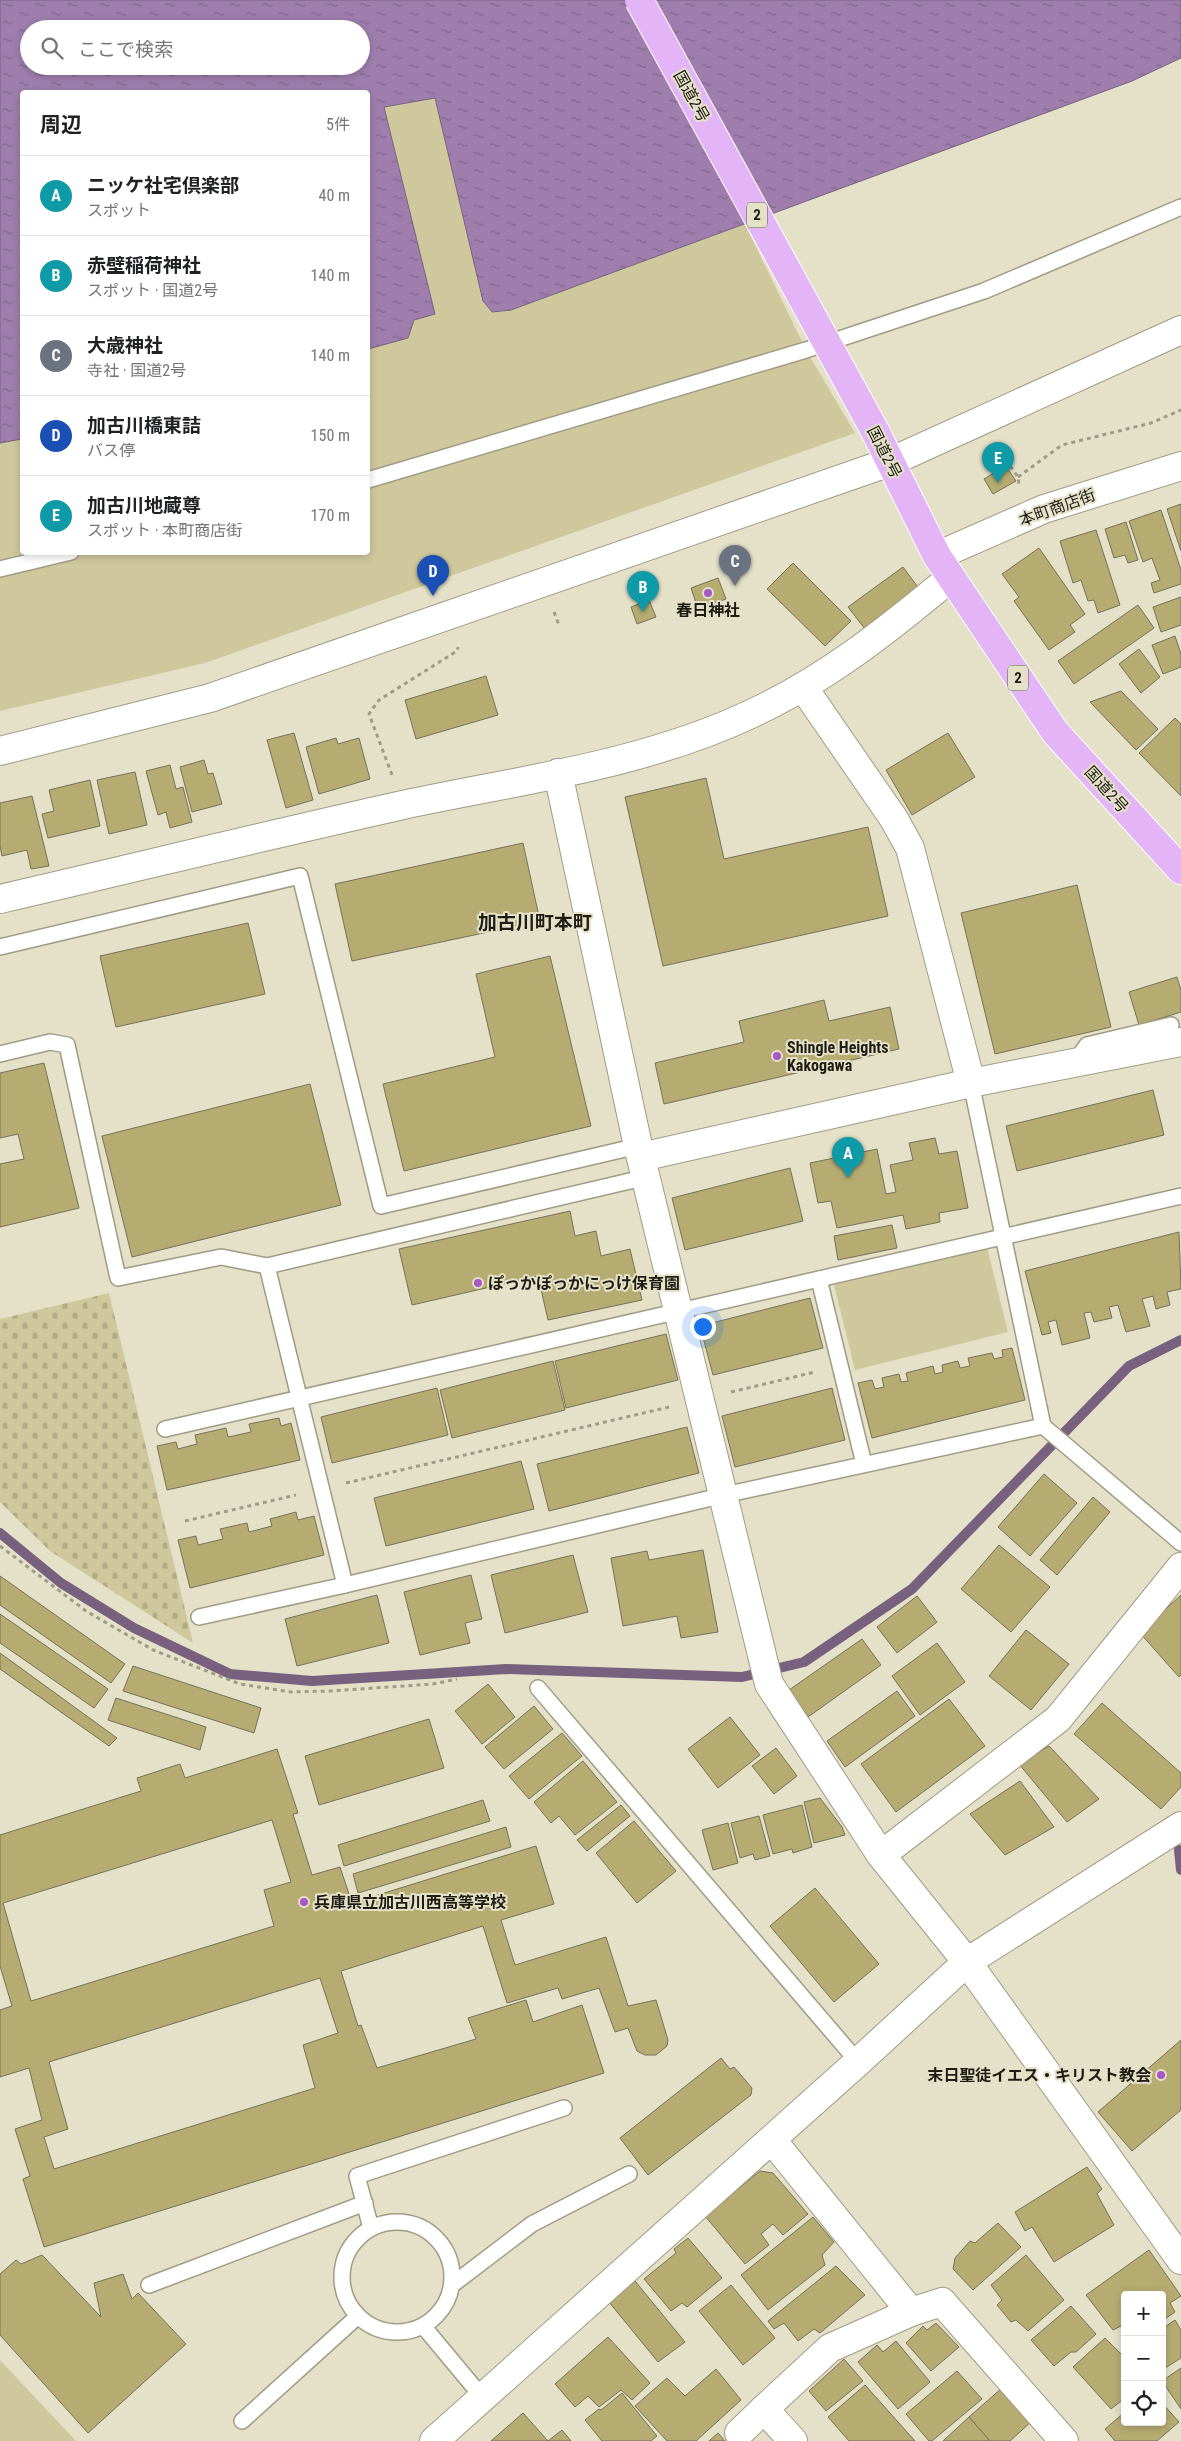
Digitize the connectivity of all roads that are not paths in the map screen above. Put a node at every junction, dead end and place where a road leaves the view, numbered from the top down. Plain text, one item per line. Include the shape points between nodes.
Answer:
1 (639, 0) edge
2 (1181, 207) edge
3 (1181, 330) edge
4 (890, 462) junction
5 (1181, 466) edge
6 (370, 479) edge
7 (58, 555) edge
8 (944, 567) junction
9 (0, 568) edge
10 (803, 687) junction
11 (0, 751) edge
12 (558, 773) junction
13 (1181, 870) edge
14 (0, 899) edge
15 (0, 947) edge
16 (1176, 1033) edge
17 (0, 1054) edge
18 (971, 1083) junction
19 (642, 1160) junction
20 (1181, 1196) edge
21 (1003, 1238) junction
22 (267, 1266) junction
23 (819, 1279) junction
24 (679, 1310) junction
25 (299, 1400) junction
26 (165, 1429) dead end
27 (1047, 1430) junction
28 (864, 1464) junction
29 (724, 1495) junction
30 (1181, 1543) edge
31 (1181, 1567) edge
32 (345, 1585) junction
33 (199, 1617) dead end
34 (538, 1688) dead end
35 (1181, 1826) edge
36 (881, 1856) junction
37 (967, 1962) junction
38 (858, 2062) junction
39 (564, 2108) dead end
40 (772, 2140) junction
41 (629, 2174) dead end
42 (365, 2203) junction
43 (371, 2228) junction
44 (1181, 2260) edge
45 (149, 2285) dead end
46 (452, 2285) junction
47 (911, 2312) junction
48 (358, 2316) junction
49 (422, 2326) junction
50 (483, 2398) junction
51 (764, 2409) junction
52 (242, 2421) dead end
53 (739, 2433) dead end
54 (434, 2441) edge
55 (793, 2441) edge
56 (1064, 2441) edge

1 - 4 highway, 国道2号 / 2, bridge
2 - 6 lane via 984,291 806,350
3 - 4 street
4 - 8 highway, 国道2号 / 2
4 - 11 street via 210,698
5 - 8 street, 本町商店街 via 1044,510
7 - 9 lane
8 - 10 street, 本町商店街 via 875,639
8 - 13 highway, 国道2号 / 2 via 1055,732
10 - 12 street, 本町商店街 via 752,714 704,733 649,751
10 - 18 street via 894,819 910,848
12 - 14 street, 本町商店街 via 403,805
12 - 19 street
15 - 19 lane via 300,876 381,1206
16 - 18 street via 1074,1063
17 - 22 lane via 50,1042 67,1045 118,1278 221,1257
18 - 19 street
18 - 21 lane
19 - 22 lane
19 - 24 street
20 - 21 lane
21 - 23 lane
21 - 27 lane
22 - 25 lane
23 - 24 lane
23 - 28 lane
24 - 25 lane
24 - 29 street
25 - 26 lane
25 - 32 lane
27 - 28 lane
27 - 30 lane
28 - 29 lane
29 - 32 lane
29 - 36 street via 767,1674
31 - 36 street via 1058,1719
32 - 33 lane
34 - 38 lane
35 - 37 street
36 - 37 street
37 - 38 street
37 - 44 street
38 - 40 street
39 - 42 lane via 357,2176
40 - 47 street
40 - 50 street
41 - 46 lane via 532,2224
42 - 43 lane
42 - 45 lane
43 - 46 lane via 388,2222 422,2227 436,2237 446,2251 452,2268
43 - 48 lane via 357,2238 342,2269 342,2286
46 - 49 lane via 442,2309
47 - 51 street via 830,2348
47 - 56 street via 942,2302
48 - 49 lane via 389,2332
48 - 52 lane
49 - 50 lane
50 - 54 street
51 - 53 street
51 - 55 street

